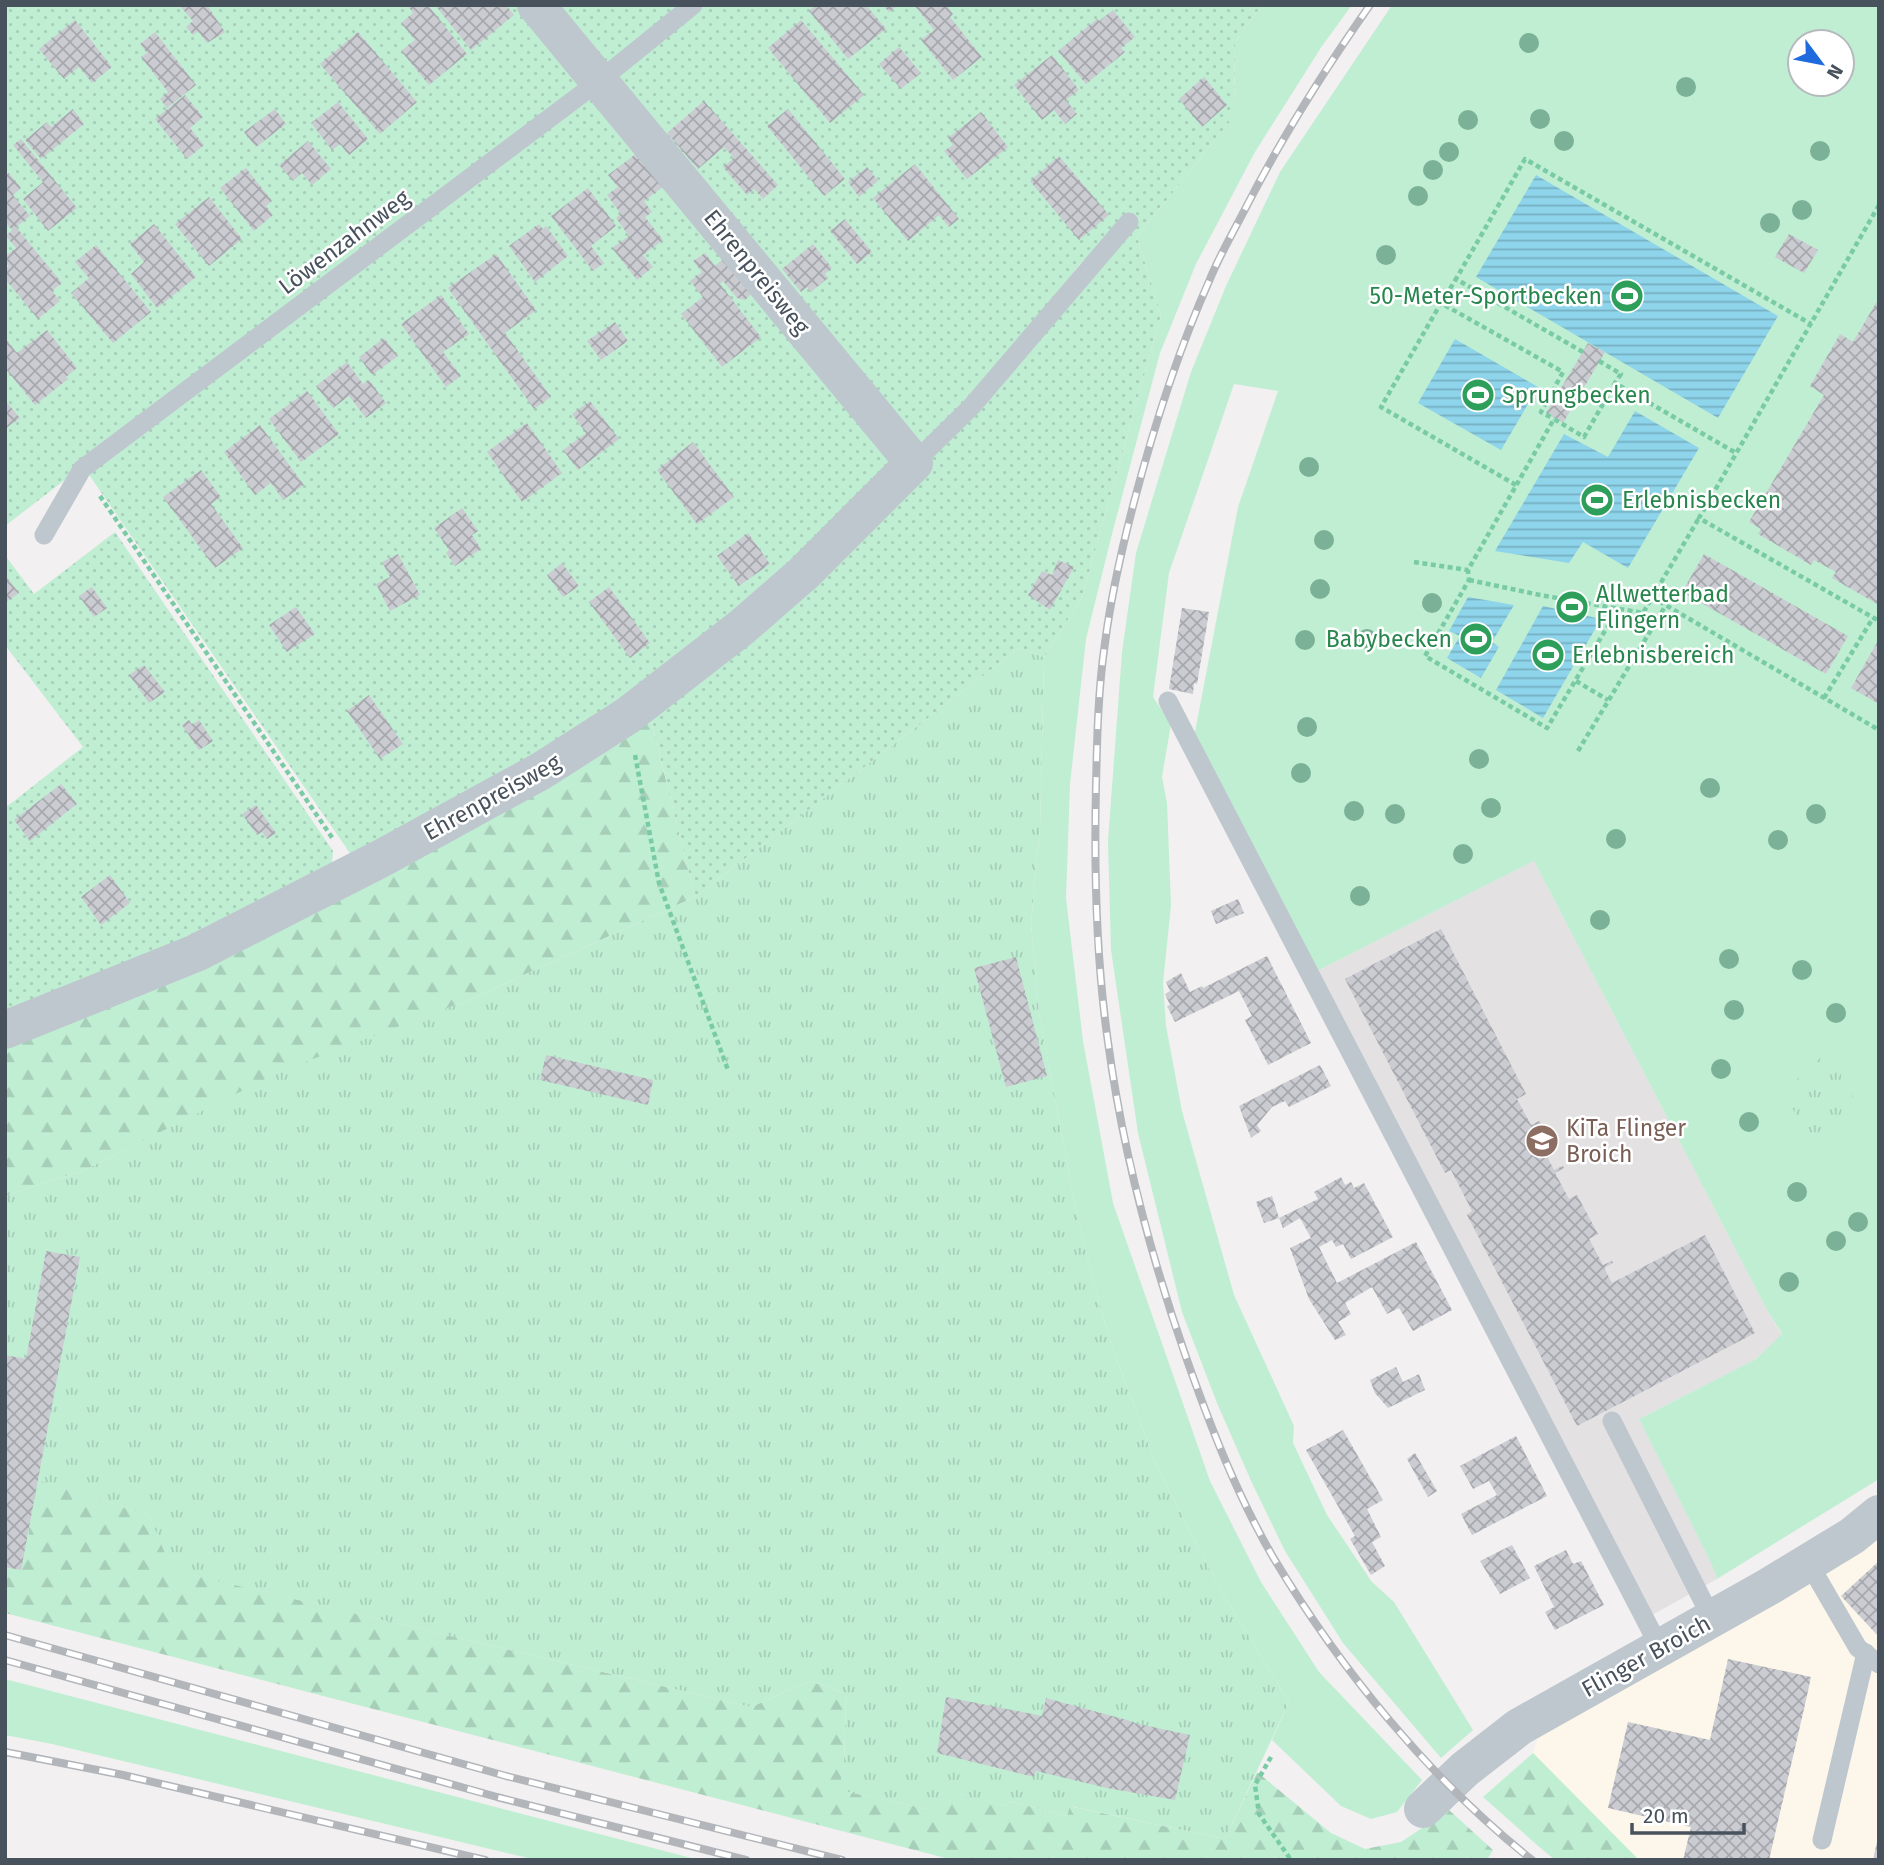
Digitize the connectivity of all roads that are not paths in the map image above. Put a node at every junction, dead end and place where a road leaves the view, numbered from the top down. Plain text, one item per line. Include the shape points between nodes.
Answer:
1 (536, 5) edge
2 (694, 5) edge
3 (599, 80) junction
4 (1129, 222) dead end
5 (914, 463) junction
6 (44, 535) dead end
7 (1168, 701) dead end
8 (5, 1030) edge
9 (1612, 1421) dead end
10 (1879, 1514) edge
11 (1808, 1562) junction
12 (1712, 1619) junction
13 (1660, 1648) junction
14 (1872, 1658) edge
15 (1423, 1809) dead end
16 (1822, 1840) dead end

1 - 3 street, Ehrenpreisweg
2 - 3 lane, Löwenzahnweg
3 - 5 street, Ehrenpreisweg
3 - 6 lane, Löwenzahnweg via 82,470
4 - 5 lane, Ehrenpreisweg via 972,406
5 - 8 street, Ehrenpreisweg via 804,573 742,627 627,716 541,771 196,953
7 - 13 lane
9 - 12 lane
10 - 11 street, Flinger Broich
11 - 12 street, Flinger Broich
11 - 14 lane via 1858,1648
12 - 13 street, Flinger Broich
13 - 15 street, Flinger Broich via 1519,1727
14 - 16 lane

